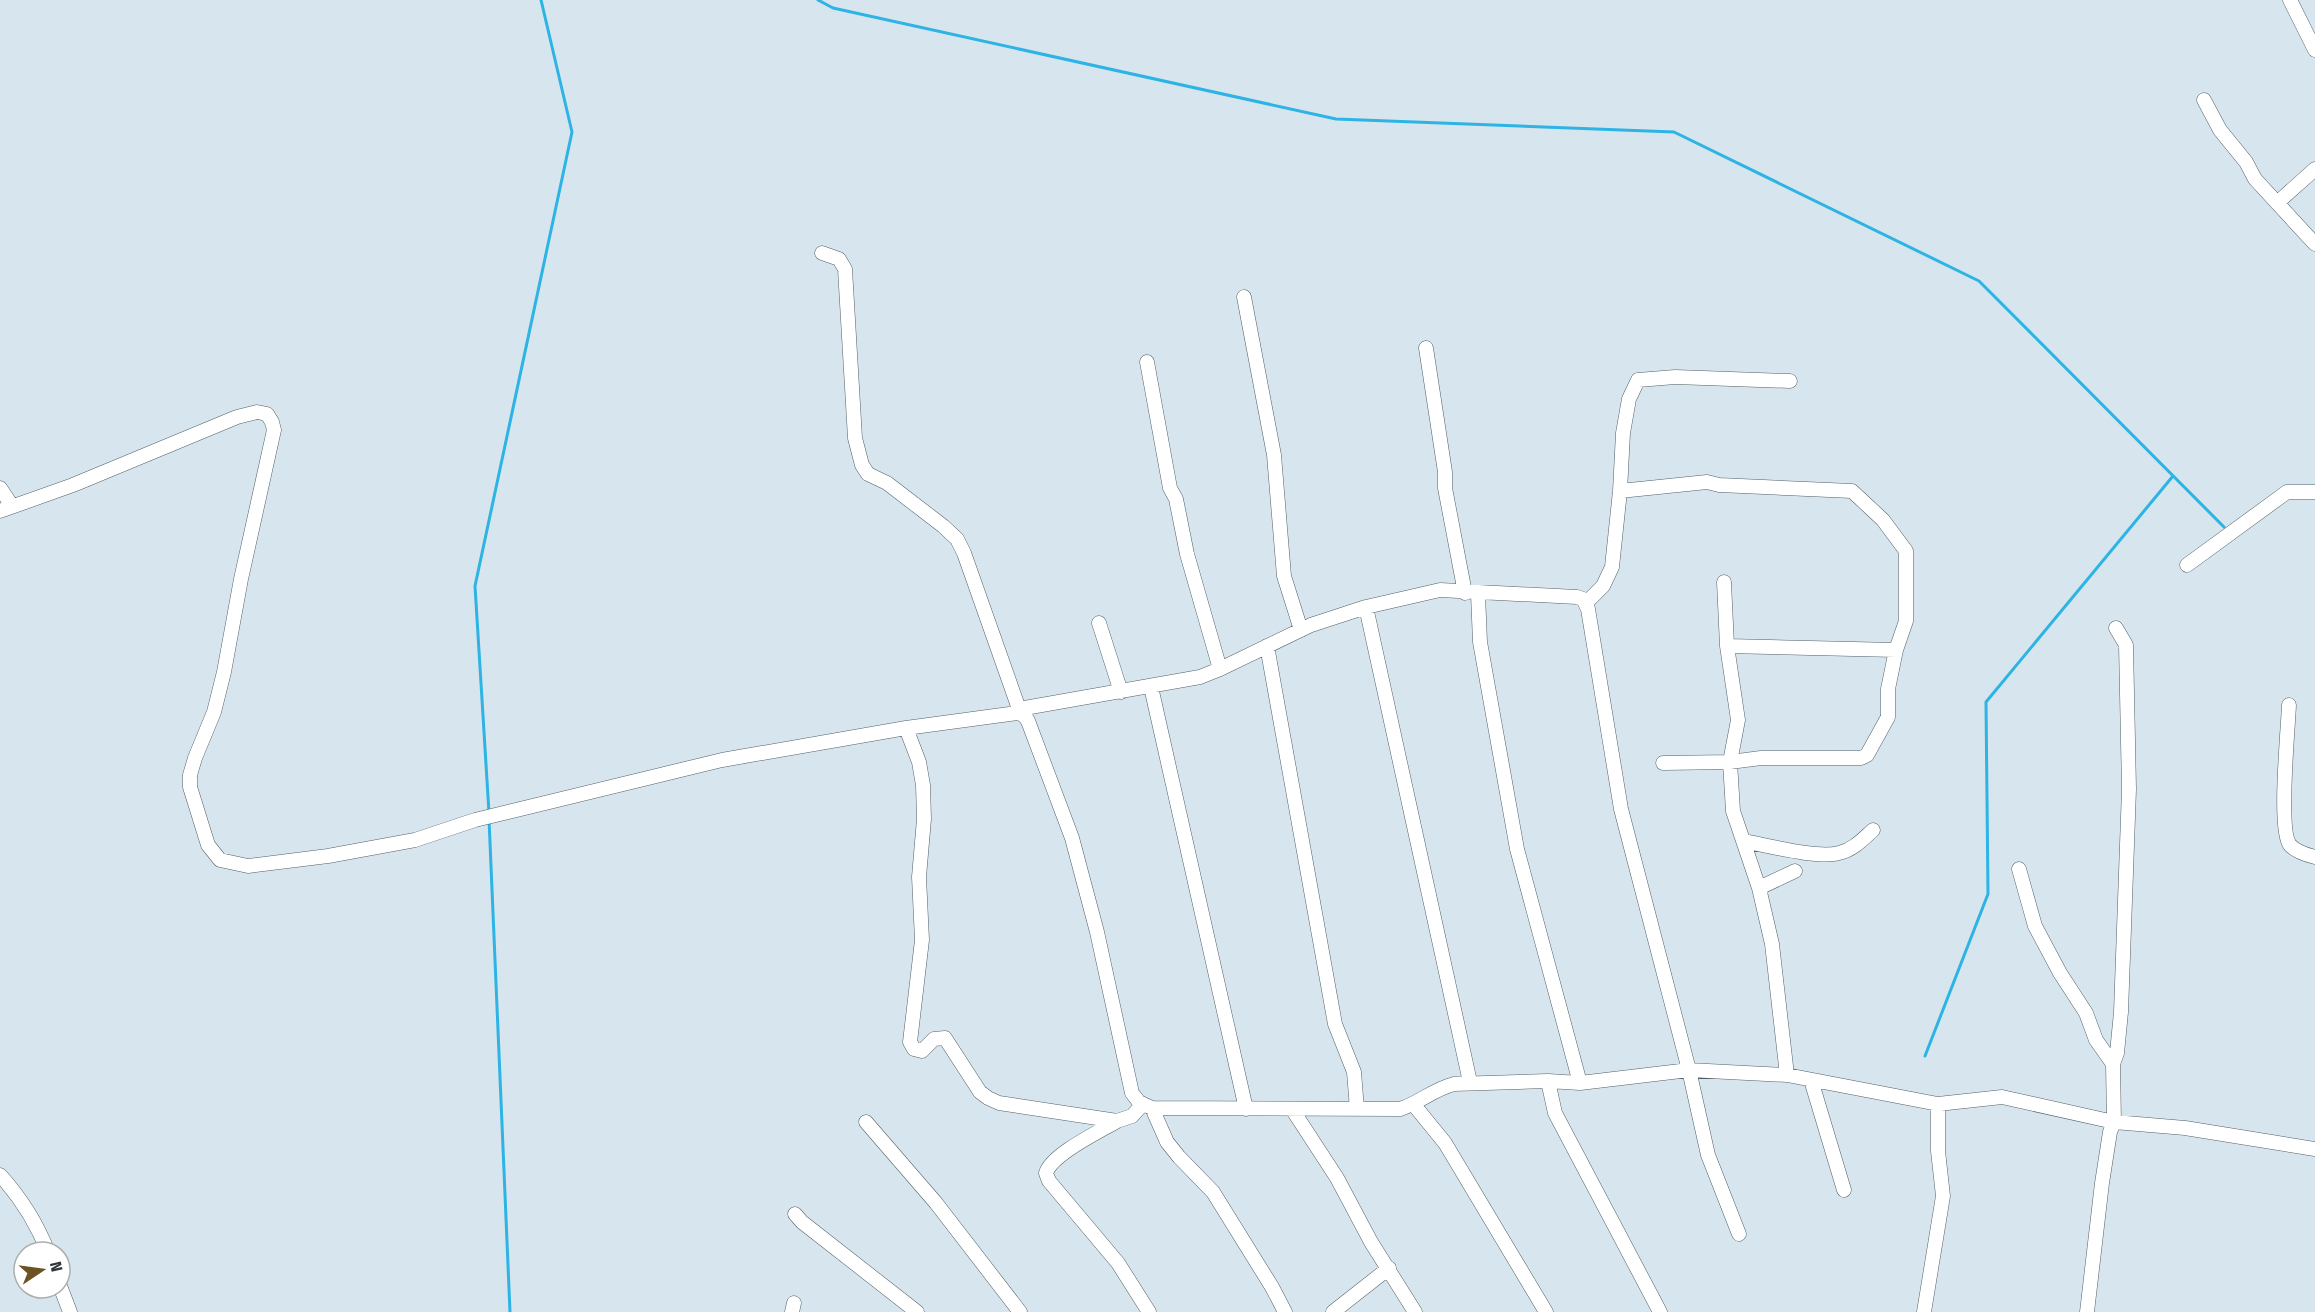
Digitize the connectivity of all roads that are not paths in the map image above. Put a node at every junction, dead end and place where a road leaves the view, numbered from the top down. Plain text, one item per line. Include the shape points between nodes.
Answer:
1 (2290, 0) edge
2 (2315, 50) edge
3 (2204, 100) dead end
4 (2315, 169) edge
5 (2277, 203) junction
6 (2315, 244) edge
7 (822, 253) dead end
8 (1244, 297) dead end
9 (1426, 348) dead end
10 (1147, 362) dead end
11 (1790, 381) dead end
12 (0, 488) edge
13 (1620, 491) junction
14 (2315, 492) edge
15 (6, 509) edge
16 (2187, 565) dead end
17 (1724, 582) dead end
18 (1472, 593) junction
19 (1586, 603) junction
20 (1366, 607) junction
21 (1099, 623) dead end
22 (2116, 628) dead end
23 (1301, 630) junction
24 (1267, 646) junction
25 (1727, 646) junction
26 (1896, 651) junction
27 (1220, 669) junction
28 (1151, 687) junction
29 (1120, 692) junction
30 (2289, 705) dead end
31 (1018, 711) junction
32 (906, 728) junction
33 (1730, 762) junction
34 (1663, 763) dead end
35 (1873, 830) dead end
36 (1743, 841) junction
37 (2315, 857) edge
38 (2019, 869) dead end
39 (1795, 871) dead end
40 (1759, 888) junction
41 (2113, 1064) junction
42 (1689, 1070) junction
43 (1787, 1075) junction
44 (1812, 1080) junction
45 (1548, 1081) junction
46 (1470, 1082) junction
47 (1580, 1083) junction
48 (1938, 1104) junction
49 (1414, 1105) junction
50 (1147, 1106) junction
51 (1245, 1109) junction
52 (1292, 1109) junction
53 (1357, 1109) junction
54 (1118, 1121) junction
55 (866, 1122) dead end
56 (2114, 1122) junction
57 (2315, 1149) edge
58 (0, 1174) edge
59 (1844, 1190) dead end
60 (795, 1214) dead end
61 (1739, 1234) dead end
62 (43, 1240) edge
63 (1389, 1268) junction
64 (917, 1312) edge
65 (1020, 1312) edge
66 (1149, 1312) edge
67 (1285, 1312) edge
68 (1333, 1312) edge
69 (1416, 1312) edge
70 (1546, 1312) edge
71 (1659, 1312) edge
72 (1924, 1312) edge
73 (2087, 1312) edge

1 - 2 street
3 - 5 street via 2220,130
4 - 5 street
5 - 6 street
7 - 31 street via 839,259 845,269 855,438 862,465 868,474 887,483 957,539
8 - 23 street via 1274,455 1284,576
9 - 18 street via 1445,488
10 - 27 street via 1170,488
11 - 13 street via 1675,377 1638,380 1629,399 1623,433
12 - 15 street
13 - 19 street via 1612,567 1603,586
13 - 26 street via 1707,482 1852,491 1883,520 1906,551 1906,621
14 - 16 street via 2287,492
15 - 32 street via 73,486 237,417 267,414 274,430 224,672 214,712 190,775 208,845 220,860 232,864 248,866 328,856 415,840 475,820 722,760
17 - 25 street
18 - 19 street via 1577,597
18 - 20 street via 1440,590
18 - 47 street via 1517,849
19 - 42 street via 1621,809
20 - 23 street
20 - 46 street
21 - 29 street
22 - 41 street via 2126,645 2128,789 2121,1012
23 - 24 street
24 - 27 street
24 - 53 street via 1335,1023 1354,1072
25 - 26 street
25 - 33 street via 1738,720
26 - 33 street via 1888,689 1888,717 1867,755
27 - 28 street
28 - 29 street
28 - 51 street
29 - 31 street
30 - 37 street via 2284,820 2288,843
31 - 32 street
31 - 50 street via 1028,721 1072,838 1132,1092
32 - 54 street via 919,762 924,819 919,877 922,940 910,1042 922,1051 934,1038 945,1038 980,1092 999,1103
33 - 34 street
33 - 36 street via 1734,811
35 - 36 street via 1839,854
36 - 40 street
38 - 41 street via 2035,926
39 - 40 street
40 - 43 street via 1772,944
41 - 56 street
42 - 43 street
42 - 47 street
42 - 61 street via 1708,1155
43 - 44 street
44 - 48 street
44 - 59 street
45 - 46 street
45 - 47 street
45 - 71 street via 1556,1113
46 - 49 street via 1442,1087
48 - 56 street via 2002,1097
48 - 72 street via 1943,1196
49 - 53 street via 1400,1109
49 - 70 street via 1444,1143
50 - 51 street
50 - 54 street
50 - 67 street via 1167,1142 1213,1192
51 - 52 street
52 - 53 street
52 - 63 street
54 - 66 street via 1059,1157 1046,1173 1119,1263
55 - 65 street via 936,1203
56 - 57 street via 2185,1128
56 - 73 street via 2102,1183
58 - 62 street via 15,1191
60 - 64 street
63 - 68 street
63 - 69 street

